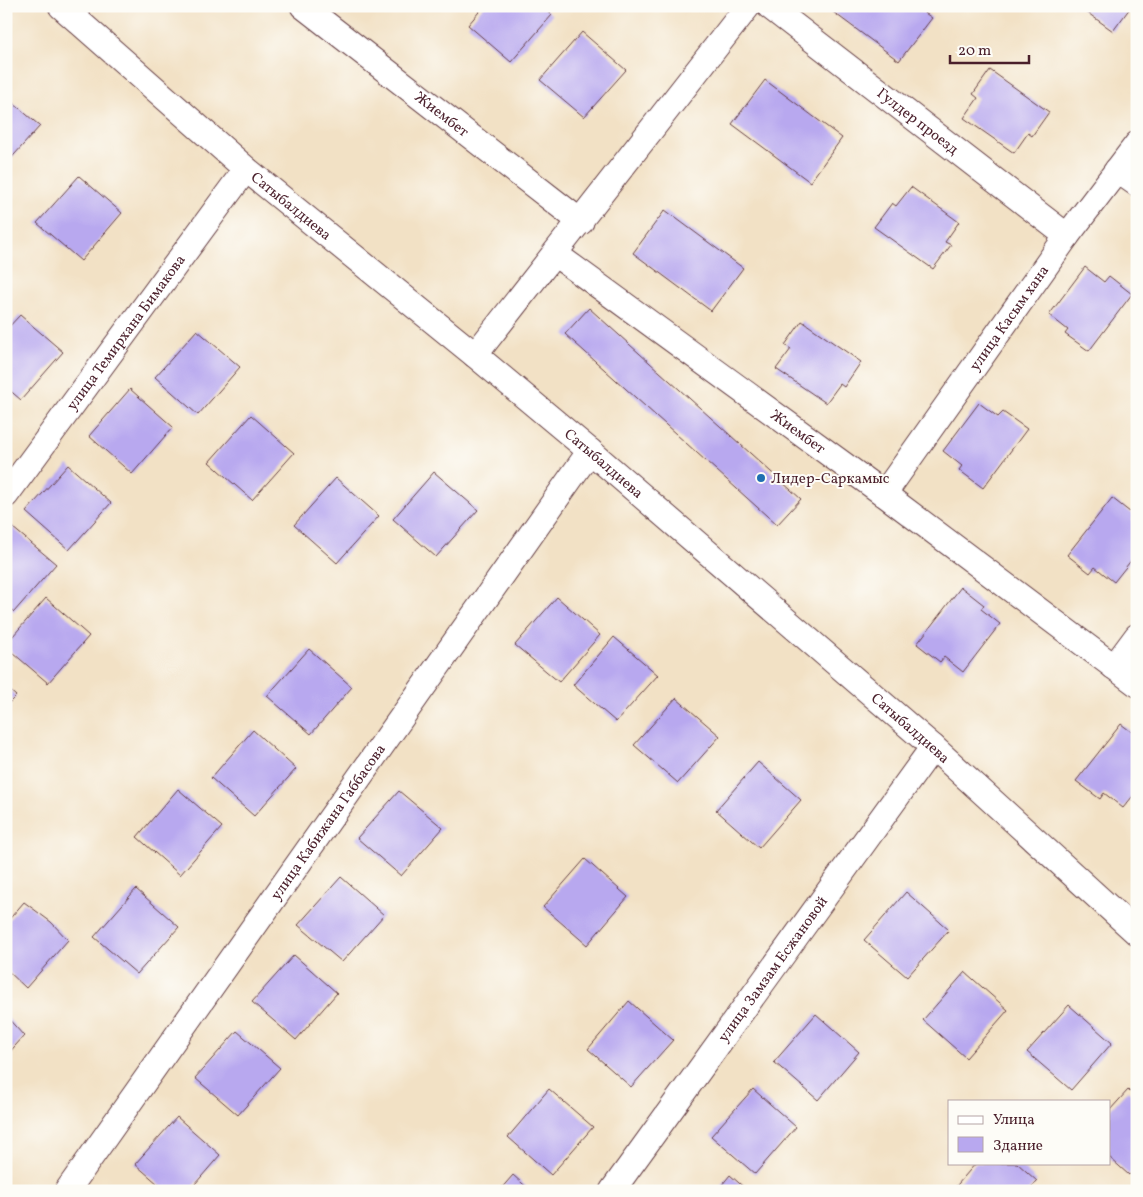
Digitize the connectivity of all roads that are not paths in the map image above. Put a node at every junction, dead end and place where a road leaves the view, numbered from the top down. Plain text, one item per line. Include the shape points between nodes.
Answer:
1 (61, 6) edge
2 (302, 6) edge
3 (748, 6) edge
4 (769, 6) edge
5 (1137, 144) edge
6 (246, 169) junction
7 (1127, 177) edge
8 (581, 222) junction
9 (1067, 236) junction
10 (555, 254) junction
11 (475, 355) junction
12 (590, 451) junction
13 (884, 494) junction
14 (6, 495) edge
15 (1137, 636) edge
16 (1114, 667) junction
17 (1137, 684) edge
18 (933, 746) junction
19 (1137, 934) edge
20 (67, 1191) edge
21 (612, 1191) edge

1 - 6 street, Сатыбалдиева
2 - 8 street, Жиембет
3 - 8 street
4 - 9 street, Гулдер проезд
5 - 7 street, улица Касым хана
6 - 11 street, Сатыбалдиева
6 - 14 street, улица Темирхана Бимакова
7 - 9 street, улица Касым хана
8 - 10 street
9 - 13 street, улица Касым хана
10 - 11 street
10 - 13 street, Жиембет
11 - 12 street, Сатыбалдиева
12 - 18 street, Сатыбалдиева
12 - 20 street, улица Кабижана Габбасова
13 - 16 street, Жиембет
15 - 16 street
16 - 17 street, Жиембет
18 - 19 street, Сатыбалдиева
18 - 21 street, улица Замзам Есжановой

